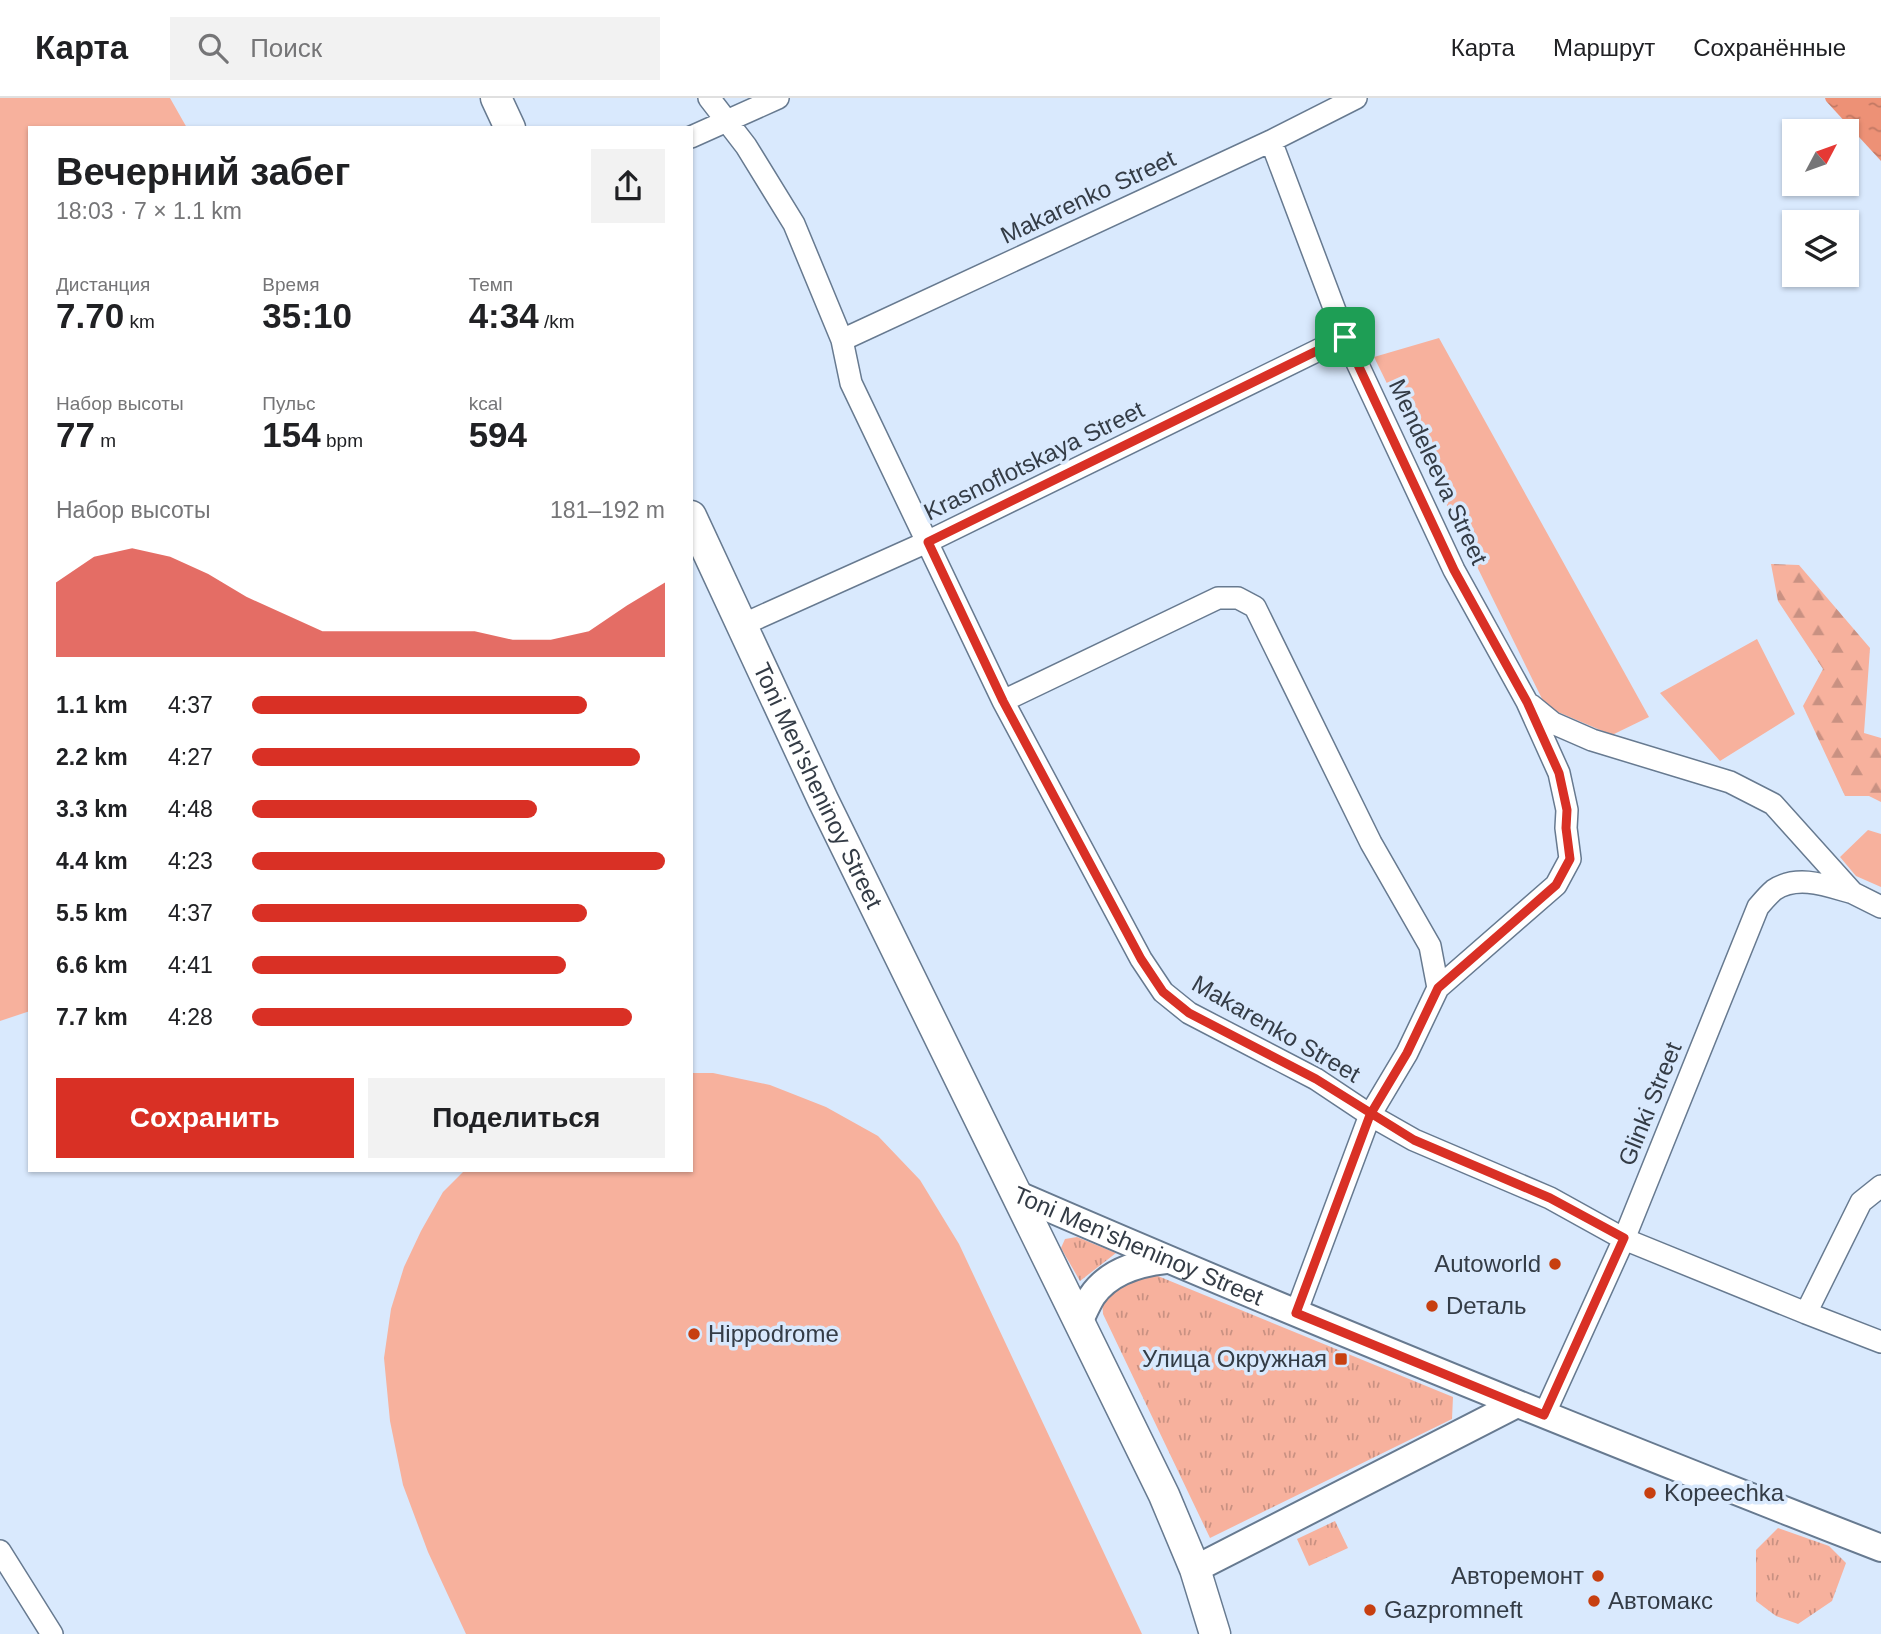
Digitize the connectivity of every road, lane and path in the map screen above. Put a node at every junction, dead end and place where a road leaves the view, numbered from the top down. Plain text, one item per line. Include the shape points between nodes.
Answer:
1 (496, 98) edge
2 (709, 98) edge
3 (778, 98) edge
4 (1356, 98) edge
5 (728, 121) junction
6 (509, 126) edge
7 (693, 136) edge
8 (1270, 141) junction
9 (1345, 337) junction
10 (842, 340) junction
11 (693, 520) edge
12 (928, 542) junction
13 (742, 625) junction
14 (1003, 701) junction
15 (1527, 702) junction
16 (1853, 893) junction
17 (1881, 907) edge
18 (1438, 988) junction
19 (1370, 1115) junction
20 (1881, 1186) edge
21 (1016, 1194) junction
22 (1624, 1238) junction
23 (1167, 1260) junction
24 (1296, 1313) junction
25 (1806, 1313) junction
26 (1079, 1322) junction
27 (1881, 1342) edge
28 (1517, 1404) junction
29 (1544, 1415) junction
30 (1881, 1548) edge
31 (0, 1551) edge
32 (1195, 1569) junction
33 (52, 1634) edge
34 (1215, 1634) edge

1 - 6 main road
2 - 5 street, Makarenko Street
3 - 5 street
4 - 8 street, Makarenko Street
5 - 7 street
5 - 10 street, Makarenko Street via 794,224
8 - 9 street, Mendeleeva Street
8 - 10 street, Makarenko Street
9 - 12 street, Krasnoflotskaya Street
9 - 15 street, Mendeleeva Street via 1454,570
10 - 12 street, Makarenko Street via 851,383
11 - 13 main road, Toni Men'sheninoy Street
12 - 13 street, Krasnoflotskaya Street
12 - 14 street, Makarenko Street
13 - 21 main road, Toni Men'sheninoy Street
14 - 18 street via 1218,598 1238,598 1255,607 1371,843 1430,946
14 - 19 street, Makarenko Street via 1163,992 1189,1013 1316,1079
15 - 16 street, Mendeleeva Street via 1553,723 1592,740 1730,782 1773,804
15 - 18 street, Mendeleeva Street via 1559,773 1570,859 1556,885
16 - 17 street, Mendeleeva Street
16 - 22 street, Glinki Street via 1798,882 1775,890 1758,906
18 - 19 street
19 - 22 street, Makarenko Street via 1414,1140 1550,1198
19 - 24 street
20 - 25 street via 1861,1202
21 - 23 street, Toni Men'sheninoy Street
21 - 26 main road
22 - 25 street, Makarenko Street
22 - 29 street, Glinki Street
23 - 24 street, Toni Men'sheninoy Street
23 - 26 street via 1141,1263 1104,1283
24 - 28 street, Toni Men'sheninoy Street
25 - 27 street, Makarenko Street
26 - 32 main road via 1164,1494
28 - 29 street, Toni Men'sheninoy Street
28 - 32 street
29 - 30 street, Toni Men'sheninoy Street
31 - 33 street
32 - 34 main road

